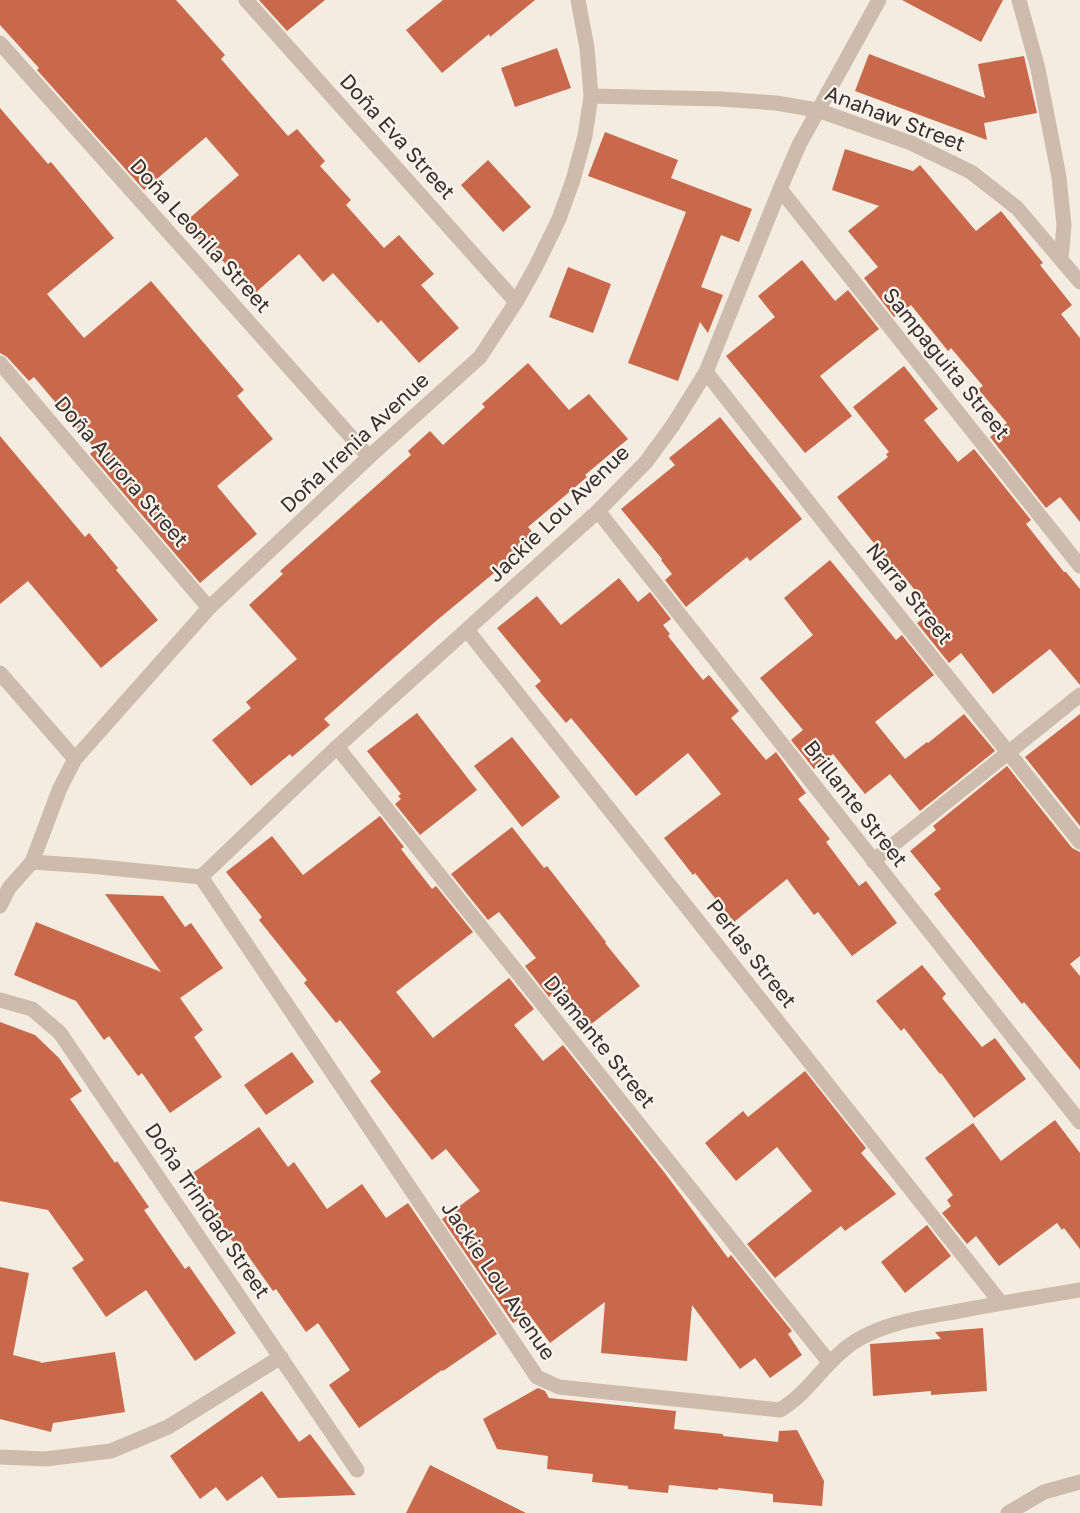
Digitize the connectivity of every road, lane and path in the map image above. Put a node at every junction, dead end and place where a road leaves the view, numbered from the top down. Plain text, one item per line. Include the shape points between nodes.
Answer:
1 (246, 0) edge
2 (578, 0) edge
3 (879, 0) edge
4 (1019, 0) edge
5 (0, 43) edge
6 (591, 96) junction
7 (817, 110) junction
8 (780, 189) junction
9 (1062, 259) junction
10 (1080, 282) edge
11 (516, 302) junction
12 (0, 363) edge
13 (706, 372) junction
14 (369, 457) junction
15 (598, 511) junction
16 (1080, 566) edge
17 (209, 608) junction
18 (467, 630) junction
19 (0, 673) edge
20 (1080, 695) edge
21 (338, 747) junction
22 (1008, 752) junction
23 (75, 759) junction
24 (1080, 842) edge
25 (873, 861) junction
26 (32, 862) junction
27 (201, 877) junction
28 (0, 906) edge
29 (0, 1000) edge
30 (1080, 1122) edge
31 (1080, 1290) edge
32 (1001, 1303) junction
33 (281, 1357) junction
34 (829, 1362) junction
35 (0, 1456) edge
36 (357, 1470) dead end
37 (1080, 1482) edge
38 (1008, 1513) edge

1 - 11 street, Doña Eva Street
2 - 6 street, Doña Irenia Avenue
3 - 7 street, Jackie Lou Avenue
4 - 9 street via 1038,69 1059,177 1064,225
5 - 14 street, Doña Leonila Street
6 - 7 street, Anahaw Street via 721,99
6 - 11 street, Doña Irenia Avenue via 585,136 559,219
7 - 8 street, Jackie Lou Avenue
7 - 9 street, Anahaw Street via 911,143 970,172 1017,208
8 - 13 street, Jackie Lou Avenue
8 - 16 street, Sampaguita Street
9 - 10 street, Anahaw Street
11 - 14 street, Doña Irenia Avenue via 480,357
12 - 17 street, Doña Aurora Street
13 - 15 street, Jackie Lou Avenue via 646,462
13 - 22 street, Narra Street
14 - 17 street, Doña Irenia Avenue
15 - 18 street, Jackie Lou Avenue
15 - 25 street, Brillante Street
17 - 23 street, Doña Irenia Avenue
18 - 21 street, Jackie Lou Avenue
18 - 32 street, Perlas Street
19 - 23 street
20 - 22 street
21 - 27 street, Jackie Lou Avenue
21 - 34 street, Diamante Street
22 - 24 street, Narra Street
22 - 25 street
23 - 26 street, Doña Irenia Avenue
25 - 30 street, Brillante Street
26 - 27 street
26 - 28 street via 9,888
27 - 34 street, Jackie Lou Avenue via 537,1377 559,1387 780,1410
29 - 33 street, Doña Trinidad Street via 32,1009 60,1033
31 - 32 street, Jackie Lou Avenue
32 - 34 street, Jackie Lou Avenue via 893,1323 854,1342
33 - 35 street via 168,1427 111,1451 45,1458
33 - 36 street, Doña Trinidad Street
37 - 38 street via 1044,1492

